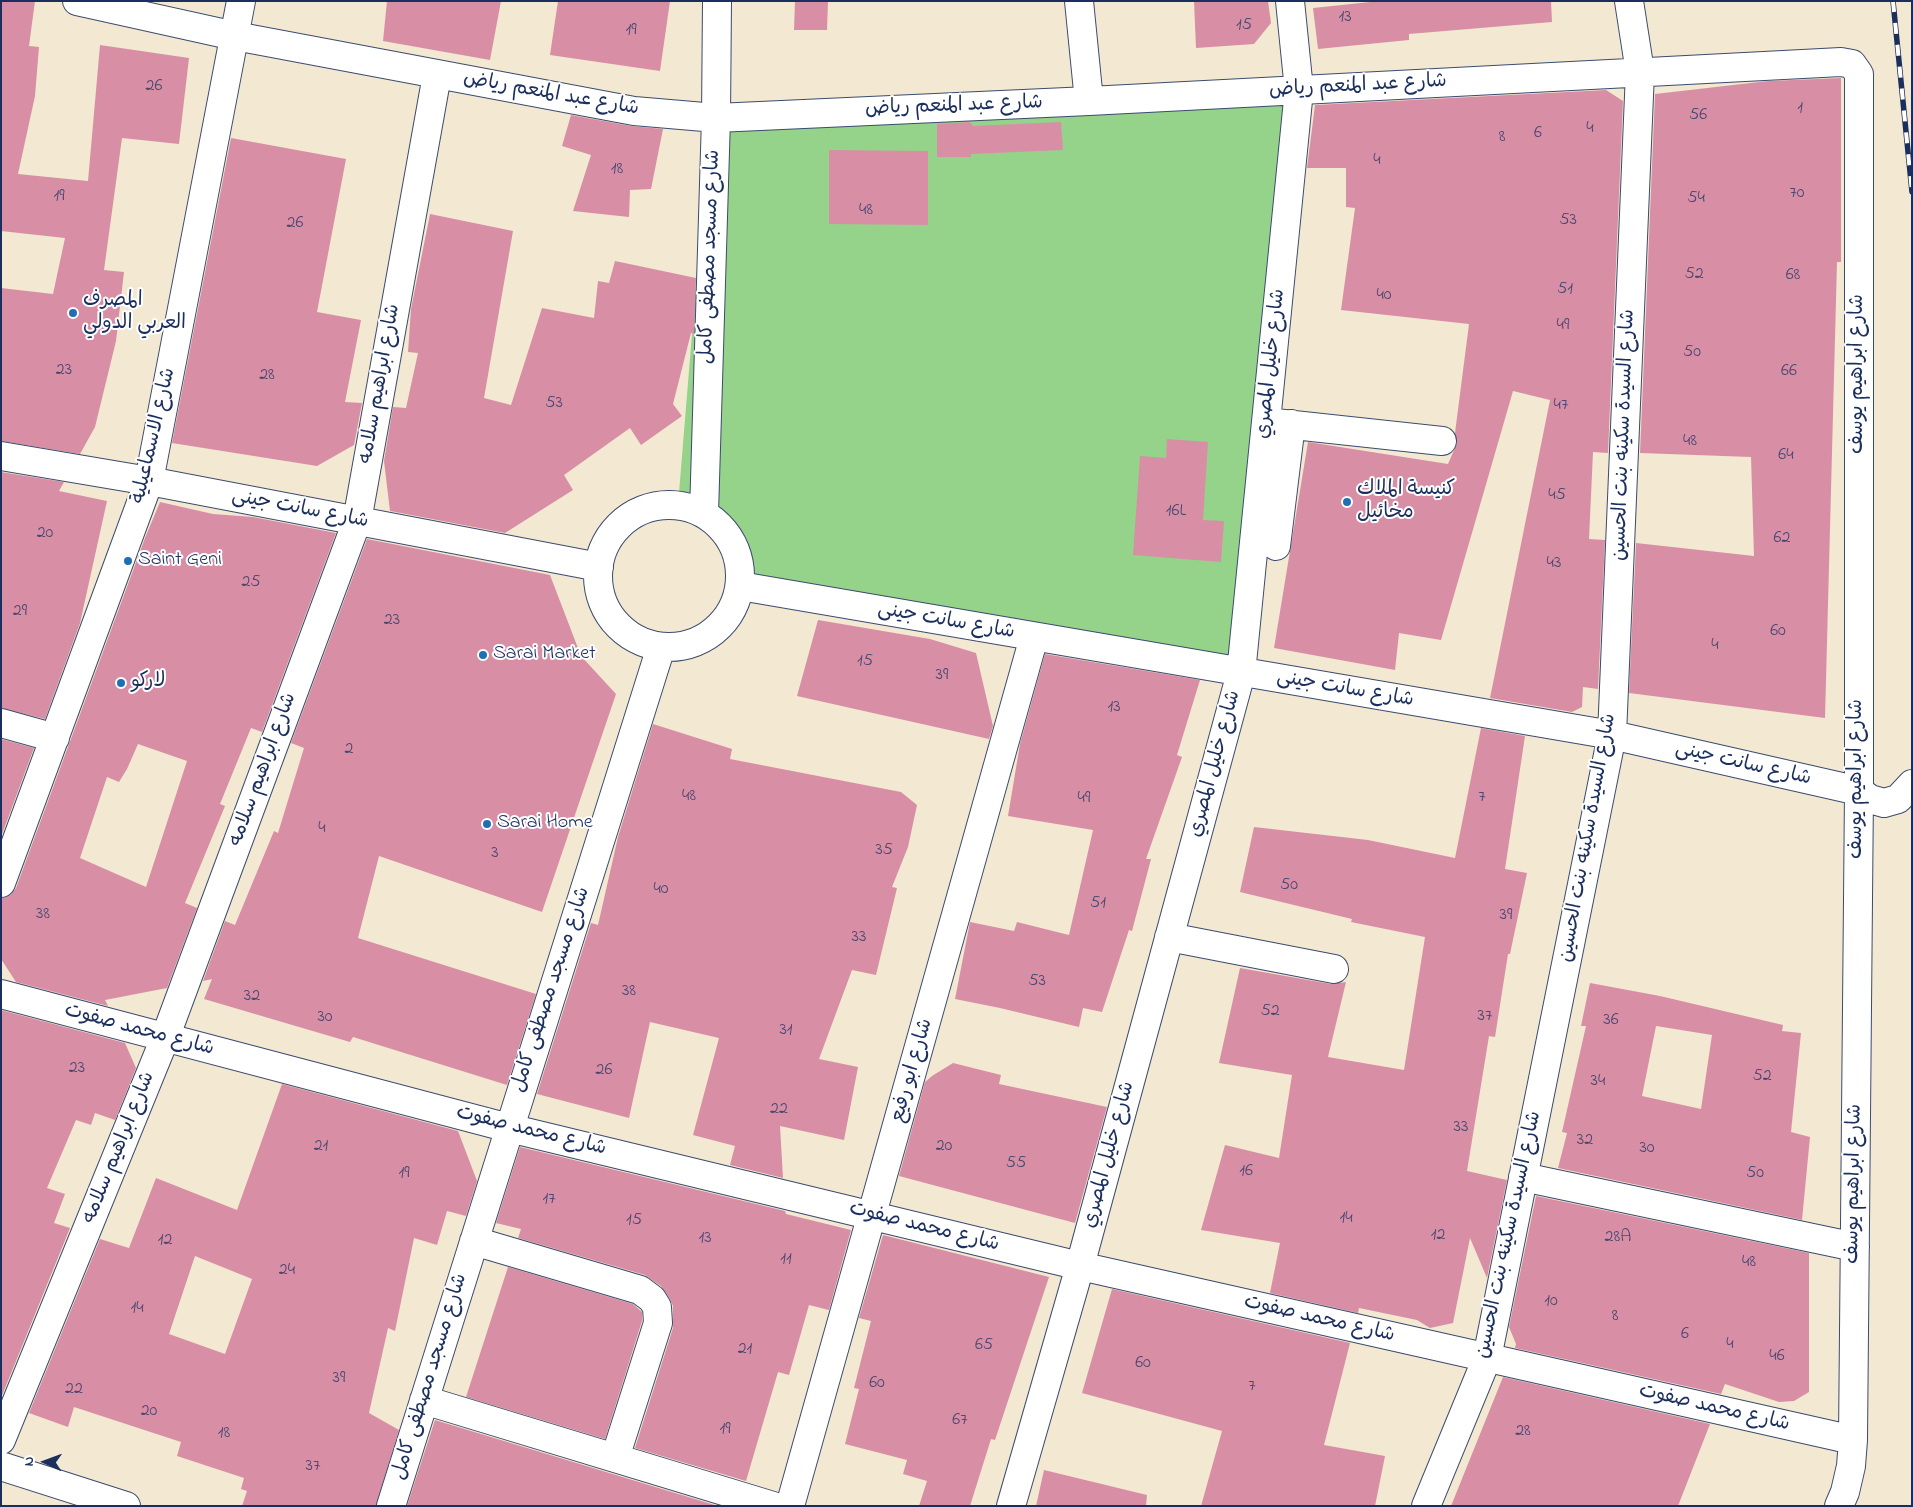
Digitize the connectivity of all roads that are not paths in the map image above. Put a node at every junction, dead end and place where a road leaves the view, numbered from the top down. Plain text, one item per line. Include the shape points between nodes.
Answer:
1 (77, 1) edge
2 (241, 1) edge
3 (717, 1) edge
4 (1079, 1) edge
5 (1290, 1) edge
6 (1629, 1) edge
7 (235, 36) junction
8 (1841, 62) joint
9 (1640, 72) junction
10 (437, 75) junction
11 (1299, 90) junction
12 (1089, 101) junction
13 (716, 118) junction
14 (1278, 423) junction
15 (1442, 442) dead end
16 (1, 456) edge
17 (149, 481) junction
18 (704, 513) junction
19 (357, 521) junction
20 (1276, 546) dead end
21 (599, 567) junction
22 (740, 586) junction
23 (1034, 637) junction
24 (661, 647) junction
25 (1241, 673) junction
26 (1, 722) edge
27 (1612, 736) junction
28 (55, 738) junction
29 (1912, 784) edge
30 (1859, 791) junction
31 (1, 883) edge
32 (1169, 937) junction
33 (1334, 968) dead end
34 (1, 994) edge
35 (165, 1038) junction
36 (509, 1128) junction
37 (1523, 1177) junction
38 (872, 1216) junction
39 (474, 1241) junction
40 (1855, 1247) junction
41 (1080, 1266) junction
42 (1487, 1358) junction
43 (424, 1400) junction
44 (1, 1440) edge
45 (1853, 1440) junction
46 (616, 1458) junction
47 (1, 1466) edge
48 (126, 1506) edge
49 (390, 1506) edge
50 (773, 1506) edge
51 (790, 1506) edge
52 (1011, 1506) edge
53 (1426, 1506) edge
54 (1839, 1506) edge

1 - 7 street, شارع عبد المنعم رياض
2 - 7 street, شارع الاسماعيلية
3 - 13 street, شارع مسجد مصطفى كامل
4 - 12 street
5 - 11 street, شارع خليل المصري
6 - 9 street, شارع السيدة سكينه بنت الحسين
7 - 10 street, شارع عبد المنعم رياض
7 - 17 street, شارع الاسماعيلية
8 - 9 street, شارع عبد المنعم رياض
8 - 30 street, شارع ابراهيم يوسف via 1852,64 1859,74
9 - 11 street, شارع عبد المنعم رياض
9 - 27 street, شارع السيدة سكينه بنت الحسين
10 - 13 street, شارع عبد المنعم رياض via 634,111
10 - 19 street, شارع ابراهيم سلامه
11 - 12 street, شارع عبد المنعم رياض
11 - 14 street, شارع خليل المصري
12 - 13 street, شارع عبد المنعم رياض
13 - 18 street, شارع مسجد مصطفى كامل
14 - 15 street
14 - 20 street
14 - 25 street, شارع خليل المصري
16 - 17 street, شارع سانت جينى
17 - 19 street, شارع سانت جينى
17 - 28 street, شارع الاسماعيلية
18 - 21 street via 667,504 636,513 610,536
18 - 22 street via 729,538 738,556
19 - 21 street, شارع سانت جينى
19 - 35 street, شارع ابراهيم سلامه
21 - 24 street via 602,598 618,626 630,636
22 - 23 street, شارع سانت جينى
22 - 24 street via 735,604 712,632 697,641
23 - 25 street, شارع سانت جينى
23 - 38 street, شارع ابو رفيع
24 - 36 street, شارع مسجد مصطفى كامل
25 - 27 street, شارع سانت جينى
25 - 32 street, شارع خليل المصري
26 - 28 street
27 - 30 street, شارع سانت جينى
27 - 37 street, شارع السيدة سكينه بنت الحسين
28 - 31 street, شارع الاسماعيلية
29 - 30 street, شارع سانت جينى via 1898,799 1884,802 1870,800
30 - 40 street, شارع ابراهيم يوسف
32 - 33 street
32 - 41 street, شارع خليل المصري
34 - 35 street, شارع محمد صفوت
35 - 36 street, شارع محمد صفوت
35 - 44 street, شارع ابراهيم سلامه
36 - 38 street, شارع محمد صفوت
36 - 39 street, شارع مسجد مصطفى كامل
37 - 40 street
37 - 42 street, شارع السيدة سكينه بنت الحسين
38 - 41 street, شارع محمد صفوت
38 - 51 street, شارع ابو رفيع
39 - 43 street, شارع مسجد مصطفى كامل
39 - 46 street via 640,1290 657,1307 658,1323
40 - 45 street, شارع ابراهيم يوسف
41 - 42 street, شارع محمد صفوت
41 - 52 street, شارع خليل المصري
42 - 45 street, شارع محمد صفوت
42 - 53 street, شارع السيدة سكينه بنت الحسين
43 - 46 street
43 - 49 street, شارع مسجد مصطفى كامل
45 - 54 street, شارع ابراهيم يوسف via 1851,1466
46 - 50 street
47 - 48 street

